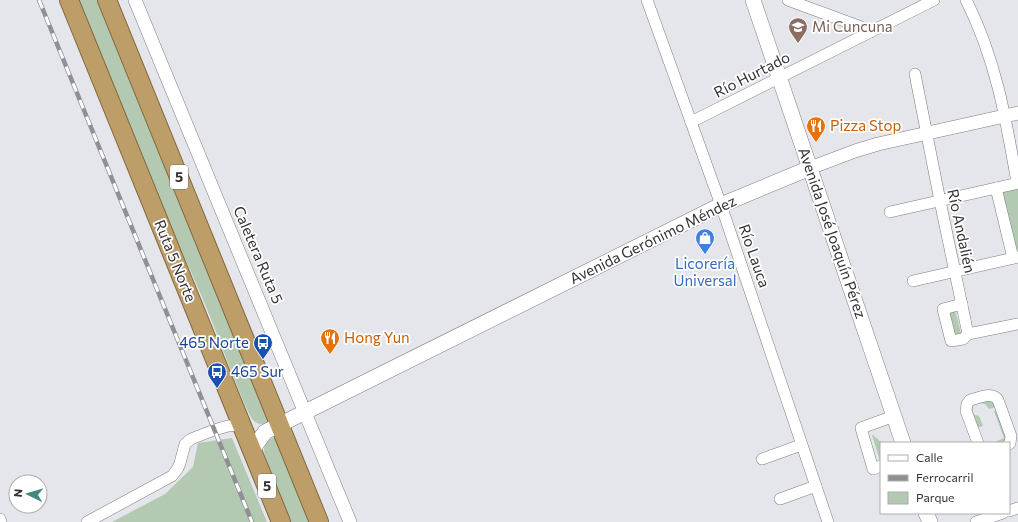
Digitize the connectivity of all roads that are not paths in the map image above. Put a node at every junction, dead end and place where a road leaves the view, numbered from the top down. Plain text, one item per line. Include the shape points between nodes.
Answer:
1 (69, 0) edge
2 (107, 0) edge
3 (135, 0) edge
4 (754, 0) edge
5 (788, 0) edge
6 (934, 0) edge
7 (966, 0) edge
8 (650, 1) edge
9 (870, 32) junction
10 (915, 74) dead end
11 (780, 78) junction
12 (1018, 113) edge
13 (1005, 116) junction
14 (691, 122) junction
15 (927, 133) junction
16 (810, 168) junction
17 (1018, 183) edge
18 (996, 188) junction
19 (940, 201) junction
20 (721, 205) junction
21 (890, 212) dead end
22 (1015, 258) edge
23 (954, 272) junction
24 (913, 281) dead end
25 (962, 304) junction
26 (1018, 324) edge
27 (968, 334) junction
28 (306, 412) junction
29 (894, 416) junction
30 (242, 425) junction
31 (272, 428) junction
32 (903, 442) edge
33 (978, 442) edge
34 (1010, 442) edge
35 (802, 445) junction
36 (252, 450) junction
37 (762, 459) dead end
38 (880, 466) edge
39 (816, 486) junction
40 (780, 499) dead end
41 (1000, 514) edge
42 (87, 522) edge
43 (281, 522) edge
44 (319, 522) edge
45 (350, 522) edge
46 (828, 522) edge
47 (976, 522) edge

1 - 30 highway, Ruta 5 Norte / 5
2 - 31 highway, 5
3 - 28 street, Caletera Ruta 5
4 - 11 main road, Avenida José Joaquín Pérez
5 - 9 street
6 - 9 street, Río Hurtado
7 - 13 street via 990,58
8 - 14 street, Río Lauca
9 - 11 street, Río Hurtado
10 - 15 street, Río Andalién
11 - 14 street, Río Hurtado
11 - 16 main road, Avenida José Joaquín Pérez
12 - 13 street, Avenida Gerónimo Méndez
13 - 15 street, Avenida Gerónimo Méndez
13 - 17 street
14 - 20 street, Río Lauca
15 - 16 street, Avenida Gerónimo Méndez via 872,146
15 - 19 street, Río Andalién
16 - 20 main road, Avenida Gerónimo Méndez
16 - 29 main road, Avenida José Joaquín Pérez
17 - 18 street
18 - 19 street
18 - 22 street
19 - 21 street
19 - 23 street, Río Andalién
20 - 28 main road, Avenida Gerónimo Méndez
20 - 35 street, Río Lauca
22 - 23 street
23 - 24 street
23 - 25 street, Río Andalién
25 - 27 street, Río Andalién
25 - 27 street via 943,308 951,341 963,339
26 - 27 street
28 - 31 main road, Avenida Gerónimo Méndez
28 - 45 street, Caletera Ruta 5
29 - 32 main road, Avenida José Joaquín Pérez
29 - 38 street via 861,428 874,469
30 - 31 main road
30 - 36 highway, Ruta 5 Norte / 5
30 - 42 street via 228,426 191,439 184,448 178,468 172,476
31 - 36 main road
31 - 44 highway, 5
33 - 34 street via 966,408 970,400 990,395 997,398
35 - 37 street
35 - 39 street, Río Lauca
36 - 43 highway, Ruta 5 Norte / 5
39 - 40 street
39 - 46 street, Río Lauca
41 - 47 street

